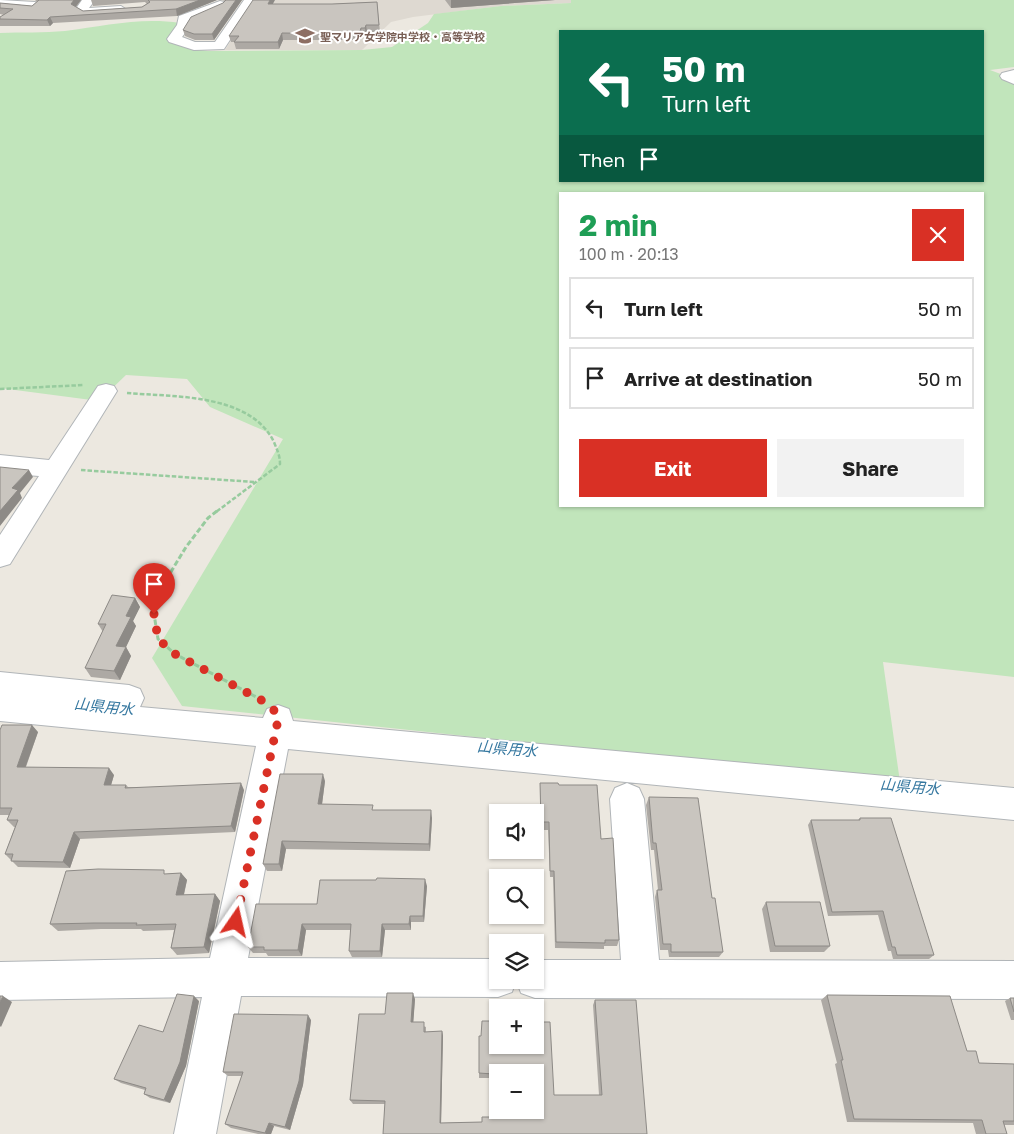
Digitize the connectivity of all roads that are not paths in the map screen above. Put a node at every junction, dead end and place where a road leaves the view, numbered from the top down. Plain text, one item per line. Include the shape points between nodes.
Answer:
1 (89, 0) edge
2 (194, 2) edge
3 (0, 3) edge
4 (38, 3) edge
5 (247, 4) edge
6 (220, 5) junction
7 (134, 9) edge
8 (22, 19) edge
9 (1014, 74) edge
10 (1014, 80) edge
11 (106, 391) road end
12 (0, 464) edge
13 (56, 469) junction
14 (0, 557) edge
15 (0, 685) edge
16 (129, 698) dead end
17 (0, 707) edge
18 (276, 727) junction
19 (627, 799) dead end
20 (1014, 804) edge
21 (225, 978) junction
22 (489, 978) edge
23 (544, 979) edge
24 (642, 979) junction
25 (1014, 980) edge
26 (0, 981) edge
27 (196, 1134) edge

1 - 7 street via 81,10
2 - 6 street
3 - 4 street
4 - 8 street
5 - 6 street
5 - 6 street via 219,46 194,46 174,39 184,25 184,19
9 - 10 street via 1008,76
11 - 13 street
12 - 13 street
13 - 14 street
15 - 16 street
17 - 18 street
18 - 20 street via 482,752
18 - 21 street
19 - 24 street
21 - 22 street
21 - 26 street
21 - 27 street
23 - 24 street
24 - 25 street

